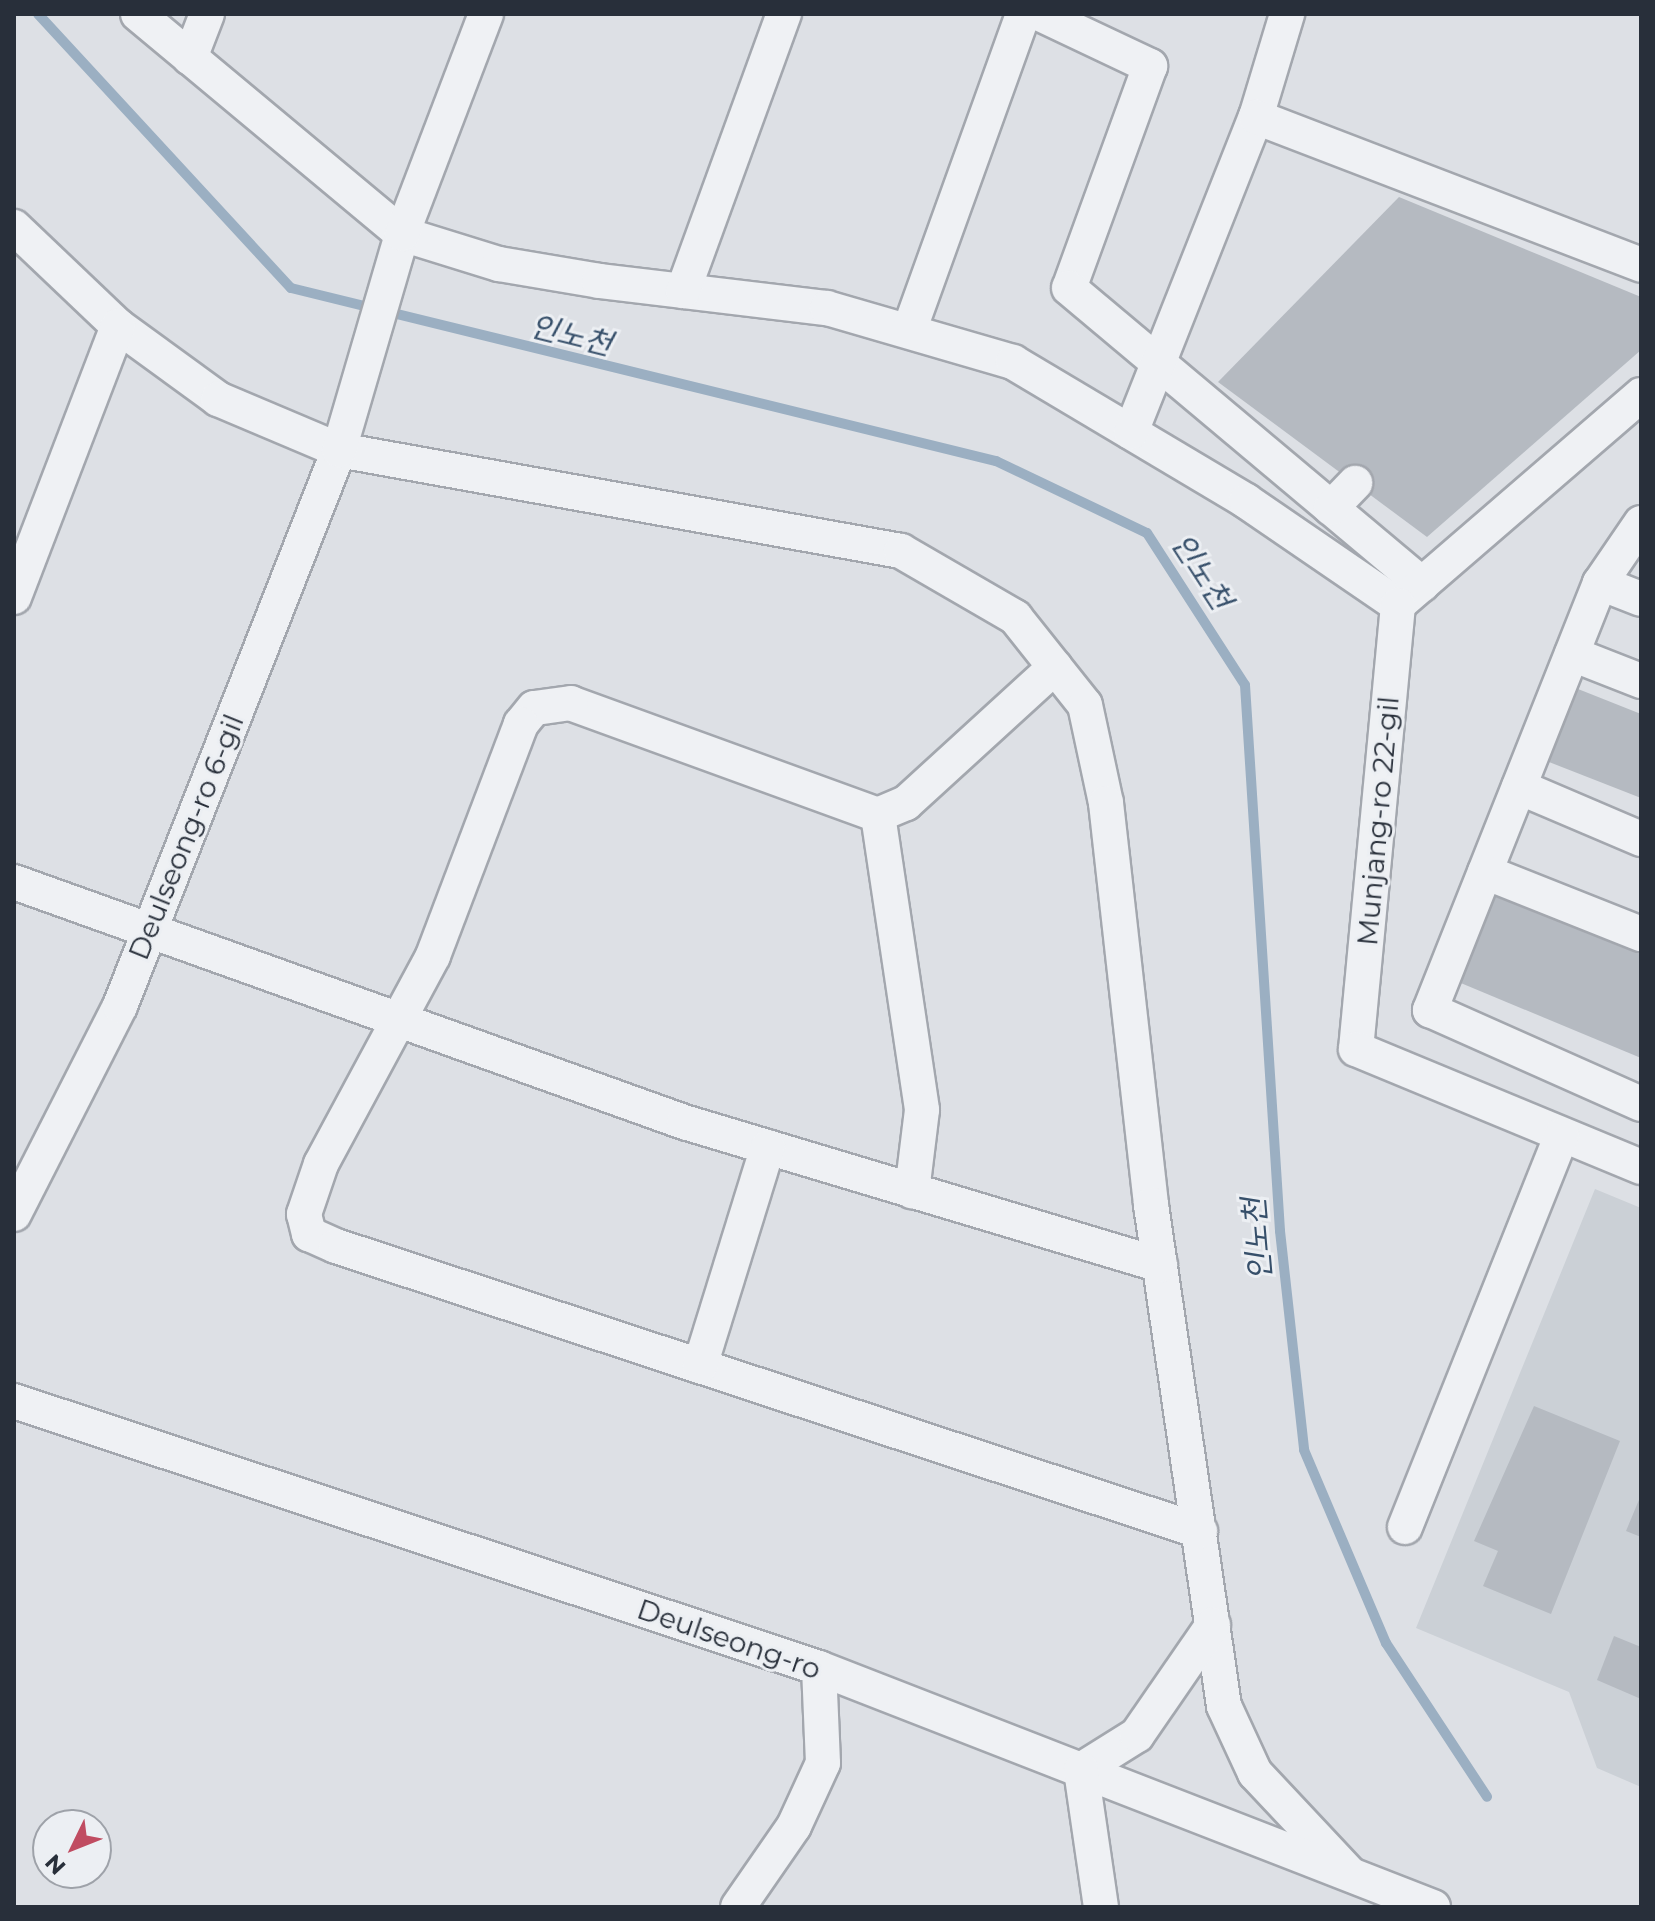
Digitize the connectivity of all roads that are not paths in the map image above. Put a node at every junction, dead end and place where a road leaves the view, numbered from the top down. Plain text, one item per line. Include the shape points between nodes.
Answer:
1 (138, 14) edge
2 (207, 14) edge
3 (486, 14) edge
4 (784, 14) edge
5 (1023, 14) edge
6 (1040, 14) edge
7 (1287, 14) edge
8 (190, 58) junction
9 (1256, 117) junction
10 (14, 227) edge
11 (402, 234) junction
12 (1641, 265) edge
13 (683, 291) junction
14 (118, 326) junction
15 (909, 331) junction
16 (1157, 362) junction
17 (1641, 395) edge
18 (1131, 432) junction
19 (339, 450) junction
20 (1355, 483) dead end
21 (1331, 508) junction
22 (1641, 523) edge
23 (1600, 583) junction
24 (1410, 594) junction
25 (14, 597) edge
26 (1641, 599) edge
27 (1572, 654) junction
28 (1055, 667) junction
29 (1641, 681) edge
30 (1519, 787) junction
31 (878, 815) junction
32 (1641, 839) edge
33 (1485, 872) junction
34 (14, 882) edge
35 (147, 934) junction
36 (1641, 934) edge
37 (401, 1018) junction
38 (1641, 1104) edge
39 (1562, 1135) junction
40 (768, 1147) junction
41 (1641, 1167) edge
42 (912, 1191) junction
43 (14, 1214) edge
44 (1160, 1265) junction
45 (700, 1366) junction
46 (14, 1401) edge
47 (1405, 1527) dead end
48 (1200, 1531) junction
49 (1213, 1625) junction
50 (819, 1668) junction
51 (1081, 1770) junction
52 (1349, 1873) junction
53 (738, 1907) edge
54 (1101, 1907) edge
55 (1433, 1907) edge

1 - 8 street
2 - 8 street
3 - 11 street, Deulseong-ro 6-gil
4 - 13 street
5 - 15 street
6 - 16 street via 1150,66 1069,288
7 - 9 street
8 - 11 street
9 - 12 street
9 - 16 street
10 - 14 street
11 - 13 street via 499,264
11 - 19 street, Deulseong-ro 6-gil
13 - 15 street via 827,308
14 - 19 street via 218,399
14 - 25 street
15 - 18 street via 1013,362
16 - 18 street
16 - 21 street
17 - 24 street
18 - 24 street
19 - 28 street via 901,551 1015,617
19 - 35 street, Deulseong-ro 6-gil
20 - 21 street
21 - 24 street
22 - 23 street
23 - 26 street
23 - 27 street
24 - 39 street, Munjang-ro 22-gil via 1356,1049
27 - 29 street
27 - 30 street
28 - 31 street via 906,803
28 - 44 street via 1085,705 1106,803
30 - 32 street
30 - 33 street
31 - 37 street via 571,703 534,708
31 - 42 street via 922,1110
33 - 36 street
33 - 38 street via 1430,1010
34 - 35 street
35 - 37 street
35 - 43 street, Deulseong-ro 6-gil via 120,1006
37 - 40 street
37 - 45 street via 321,1164 304,1214 309,1234
39 - 41 street, Munjang-ro 22-gil
39 - 47 street
40 - 42 street
40 - 45 street
42 - 44 street
44 - 48 street
45 - 48 street
46 - 50 street, Deulseong-ro
48 - 49 street
49 - 51 street via 1137,1735
49 - 52 street via 1224,1706 1255,1773
50 - 51 street, Deulseong-ro
50 - 53 street via 823,1763 794,1826
51 - 52 street, Deulseong-ro
51 - 54 street
52 - 55 street, Deulseong-ro

